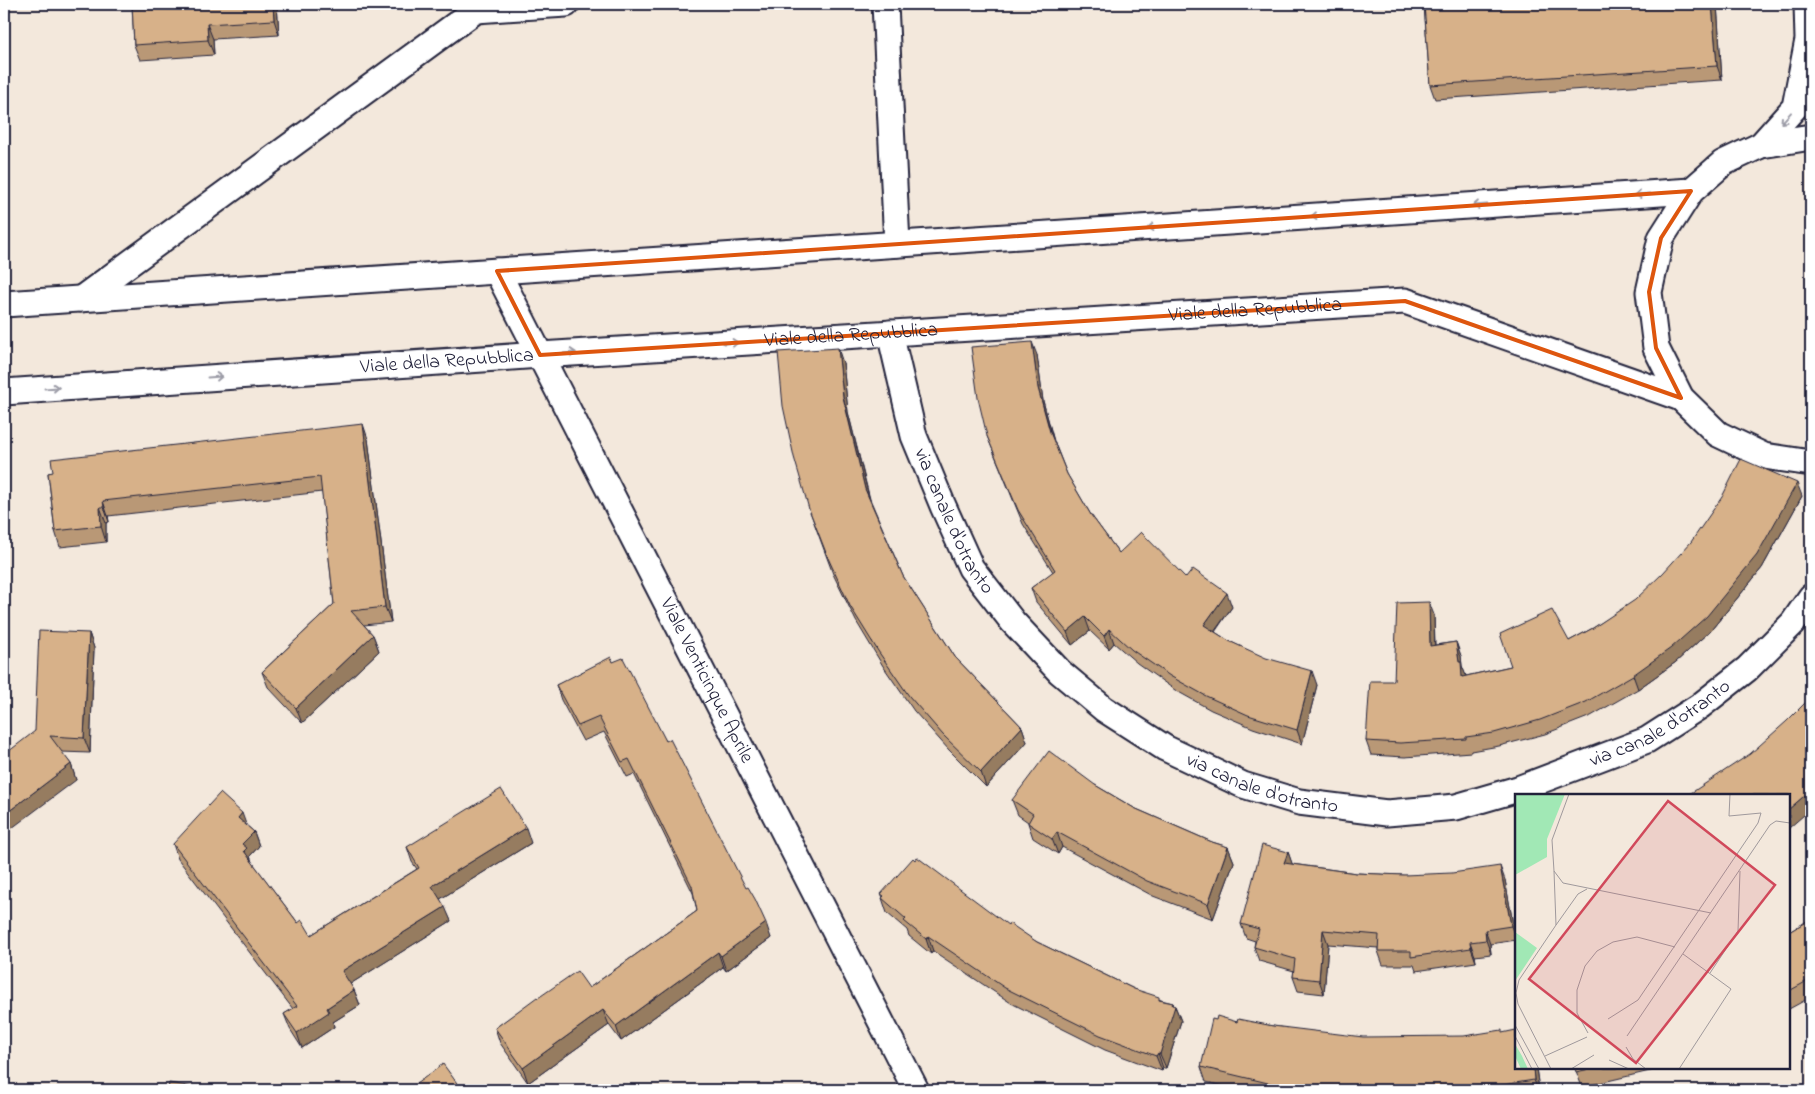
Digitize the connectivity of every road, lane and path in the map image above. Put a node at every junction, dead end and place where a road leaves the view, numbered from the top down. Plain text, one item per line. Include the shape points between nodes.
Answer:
1 (566, 4) edge
2 (885, 4) edge
3 (1808, 4) edge
4 (1811, 137) edge
5 (1761, 145) junction
6 (1690, 191) junction
7 (897, 244) junction
8 (497, 271) junction
9 (81, 299) junction
10 (4, 304) edge
11 (890, 333) junction
12 (540, 355) junction
13 (4, 392) edge
14 (1681, 398) junction
15 (1811, 463) edge
16 (1811, 597) edge
17 (916, 1090) edge

1 - 9 street via 476,10
2 - 7 street
3 -> 5 street via 1808,40 1795,107
4 - 5 street
5 - 6 street via 1723,163
6 -> 7 street
6 - 14 street via 1661,238 1649,292 1656,348
7 - 8 street
8 - 9 street
8 - 12 street, Viale Venticinque Aprile
9 - 10 street
12 -> 11 street, Viale della Repubblica
11 - 14 street, Viale della Repubblica via 1405,301
11 - 16 street, via canale d'otranto via 914,436 943,506 972,568 1014,622 1060,672 1104,709 1165,748 1242,785 1299,802 1386,813 1456,807 1518,789 1647,740 1700,706 1747,669 1792,623
13 -> 12 street, Viale della Repubblica
12 - 17 street, Viale Venticinque Aprile
14 - 15 street via 1718,434 1764,456

